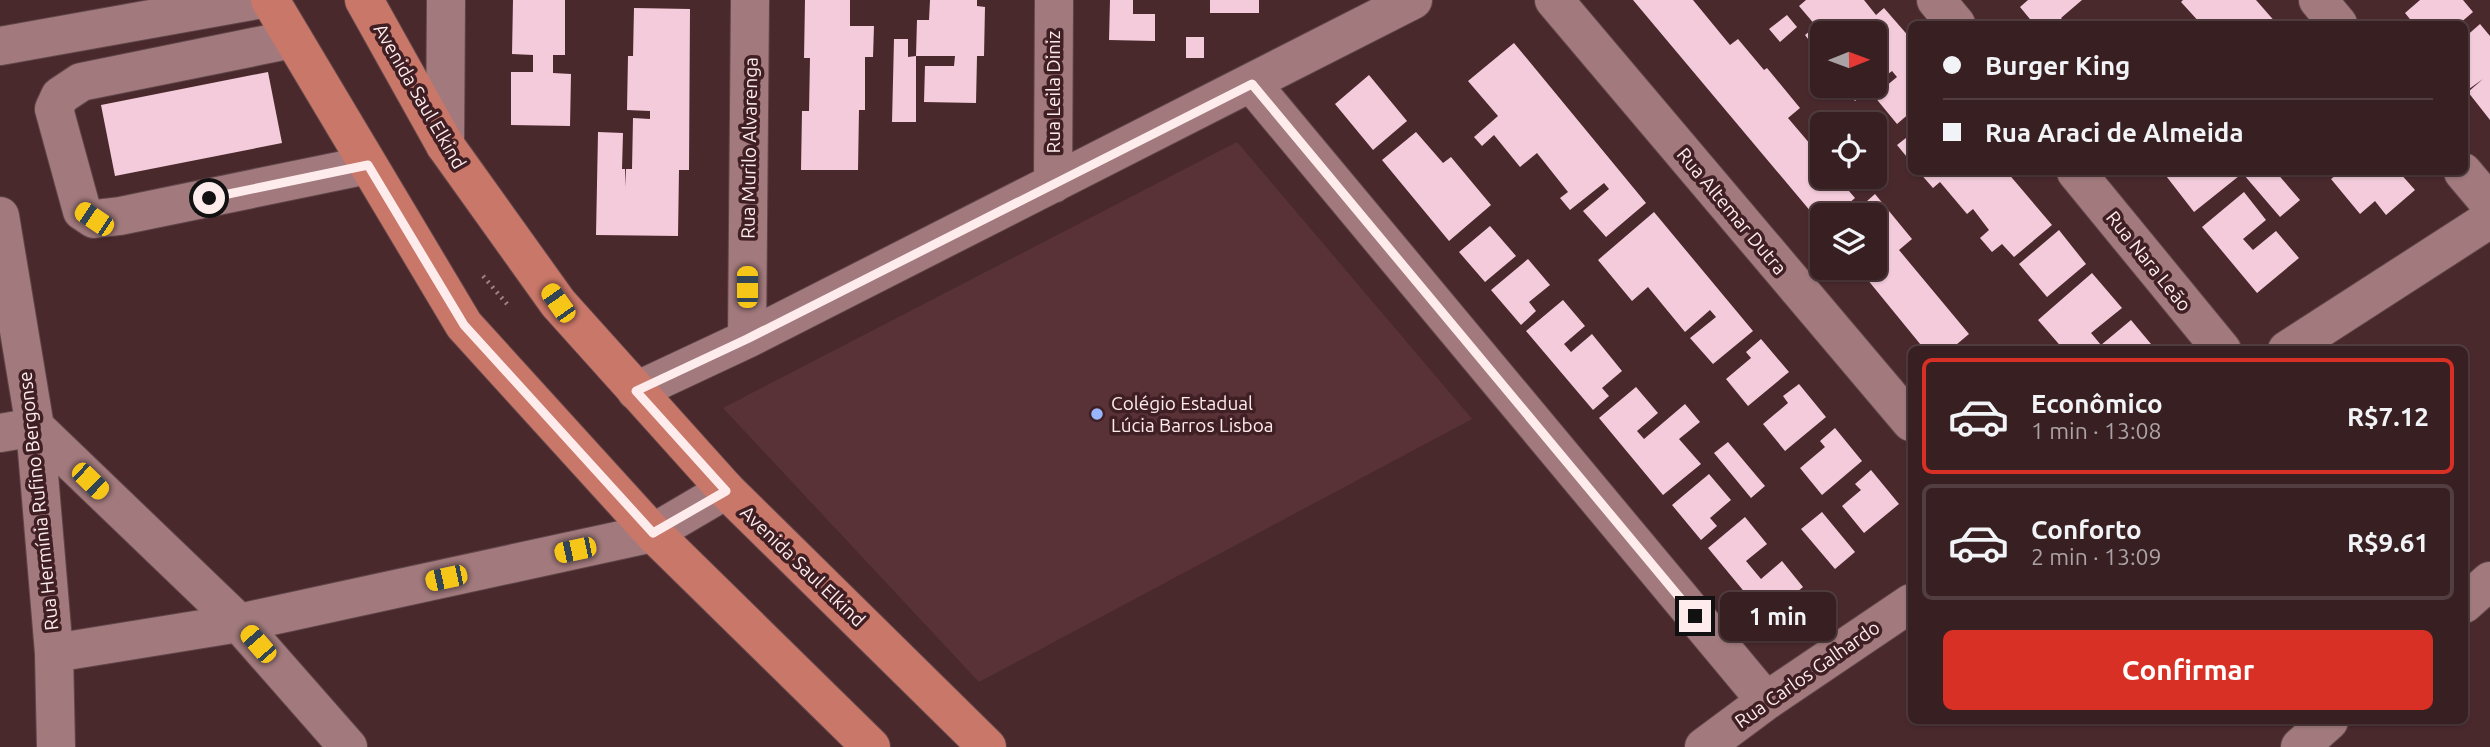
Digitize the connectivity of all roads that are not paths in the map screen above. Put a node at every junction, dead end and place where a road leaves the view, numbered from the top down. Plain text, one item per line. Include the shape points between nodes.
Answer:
1 (257, 0) edge
2 (270, 0) edge
3 (364, 0) edge
4 (446, 0) edge
5 (750, 0) edge
6 (1054, 0) edge
7 (1413, 0) edge
8 (1554, 0) edge
9 (1936, 0) edge
10 (2318, 0) edge
11 (1354, 15) edge
12 (1954, 21) edge
13 (2336, 21) edge
14 (293, 39) junction
15 (0, 46) edge
16 (1252, 84) junction
17 (445, 145) junction
18 (368, 165) junction
19 (2078, 175) edge
20 (2466, 175) edge
21 (1053, 184) junction
22 (2490, 204) edge
23 (0, 216) edge
24 (2490, 219) edge
25 (747, 339) junction
26 (2219, 346) edge
27 (2293, 346) edge
28 (636, 391) junction
29 (1908, 418) edge
30 (17, 430) edge
31 (726, 491) junction
32 (653, 533) junction
33 (2490, 581) edge
34 (2468, 600) edge
35 (1908, 605) edge
36 (239, 623) junction
37 (54, 653) junction
38 (1766, 701) junction
39 (2326, 724) edge
40 (56, 747) edge
41 (348, 747) edge
42 (871, 747) edge
43 (988, 747) edge
44 (1704, 747) edge
45 (2300, 747) edge

1 - 15 street
2 - 14 main road
3 - 17 main road, Avenida Saul Elkind
4 - 17 street
5 - 25 street, Rua Murilo Alvarenga
6 - 21 street, Rua Leila Diniz
7 - 11 street
8 - 29 street, Rua Altemar Dutra
9 - 12 street
10 - 13 street
11 - 16 street
14 - 18 main road
14 - 18 street via 81,82 60,96 54,109 82,211 94,219 120,216
16 - 21 street
16 - 38 street
17 - 28 main road, Avenida Saul Elkind via 558,303
18 - 32 main road via 464,325
19 - 26 street, Rua Nara Leão
20 - 22 street
21 - 25 street
23 - 30 street, Rua Hermínia Rufino Bergonse
24 - 27 street
25 - 28 street
28 - 31 main road, Avenida Saul Elkind
30 - 36 street
30 - 37 street, Rua Hermínia Rufino Bergonse
31 - 32 street
31 - 43 main road, Avenida Saul Elkind
32 - 36 street
32 - 42 main road
33 - 34 street
35 - 38 street, Rua Carlos Galhardo
36 - 37 street
36 - 41 street
37 - 40 street, Rua Hermínia Rufino Bergonse
38 - 44 street, Rua Carlos Galhardo
39 - 45 street

